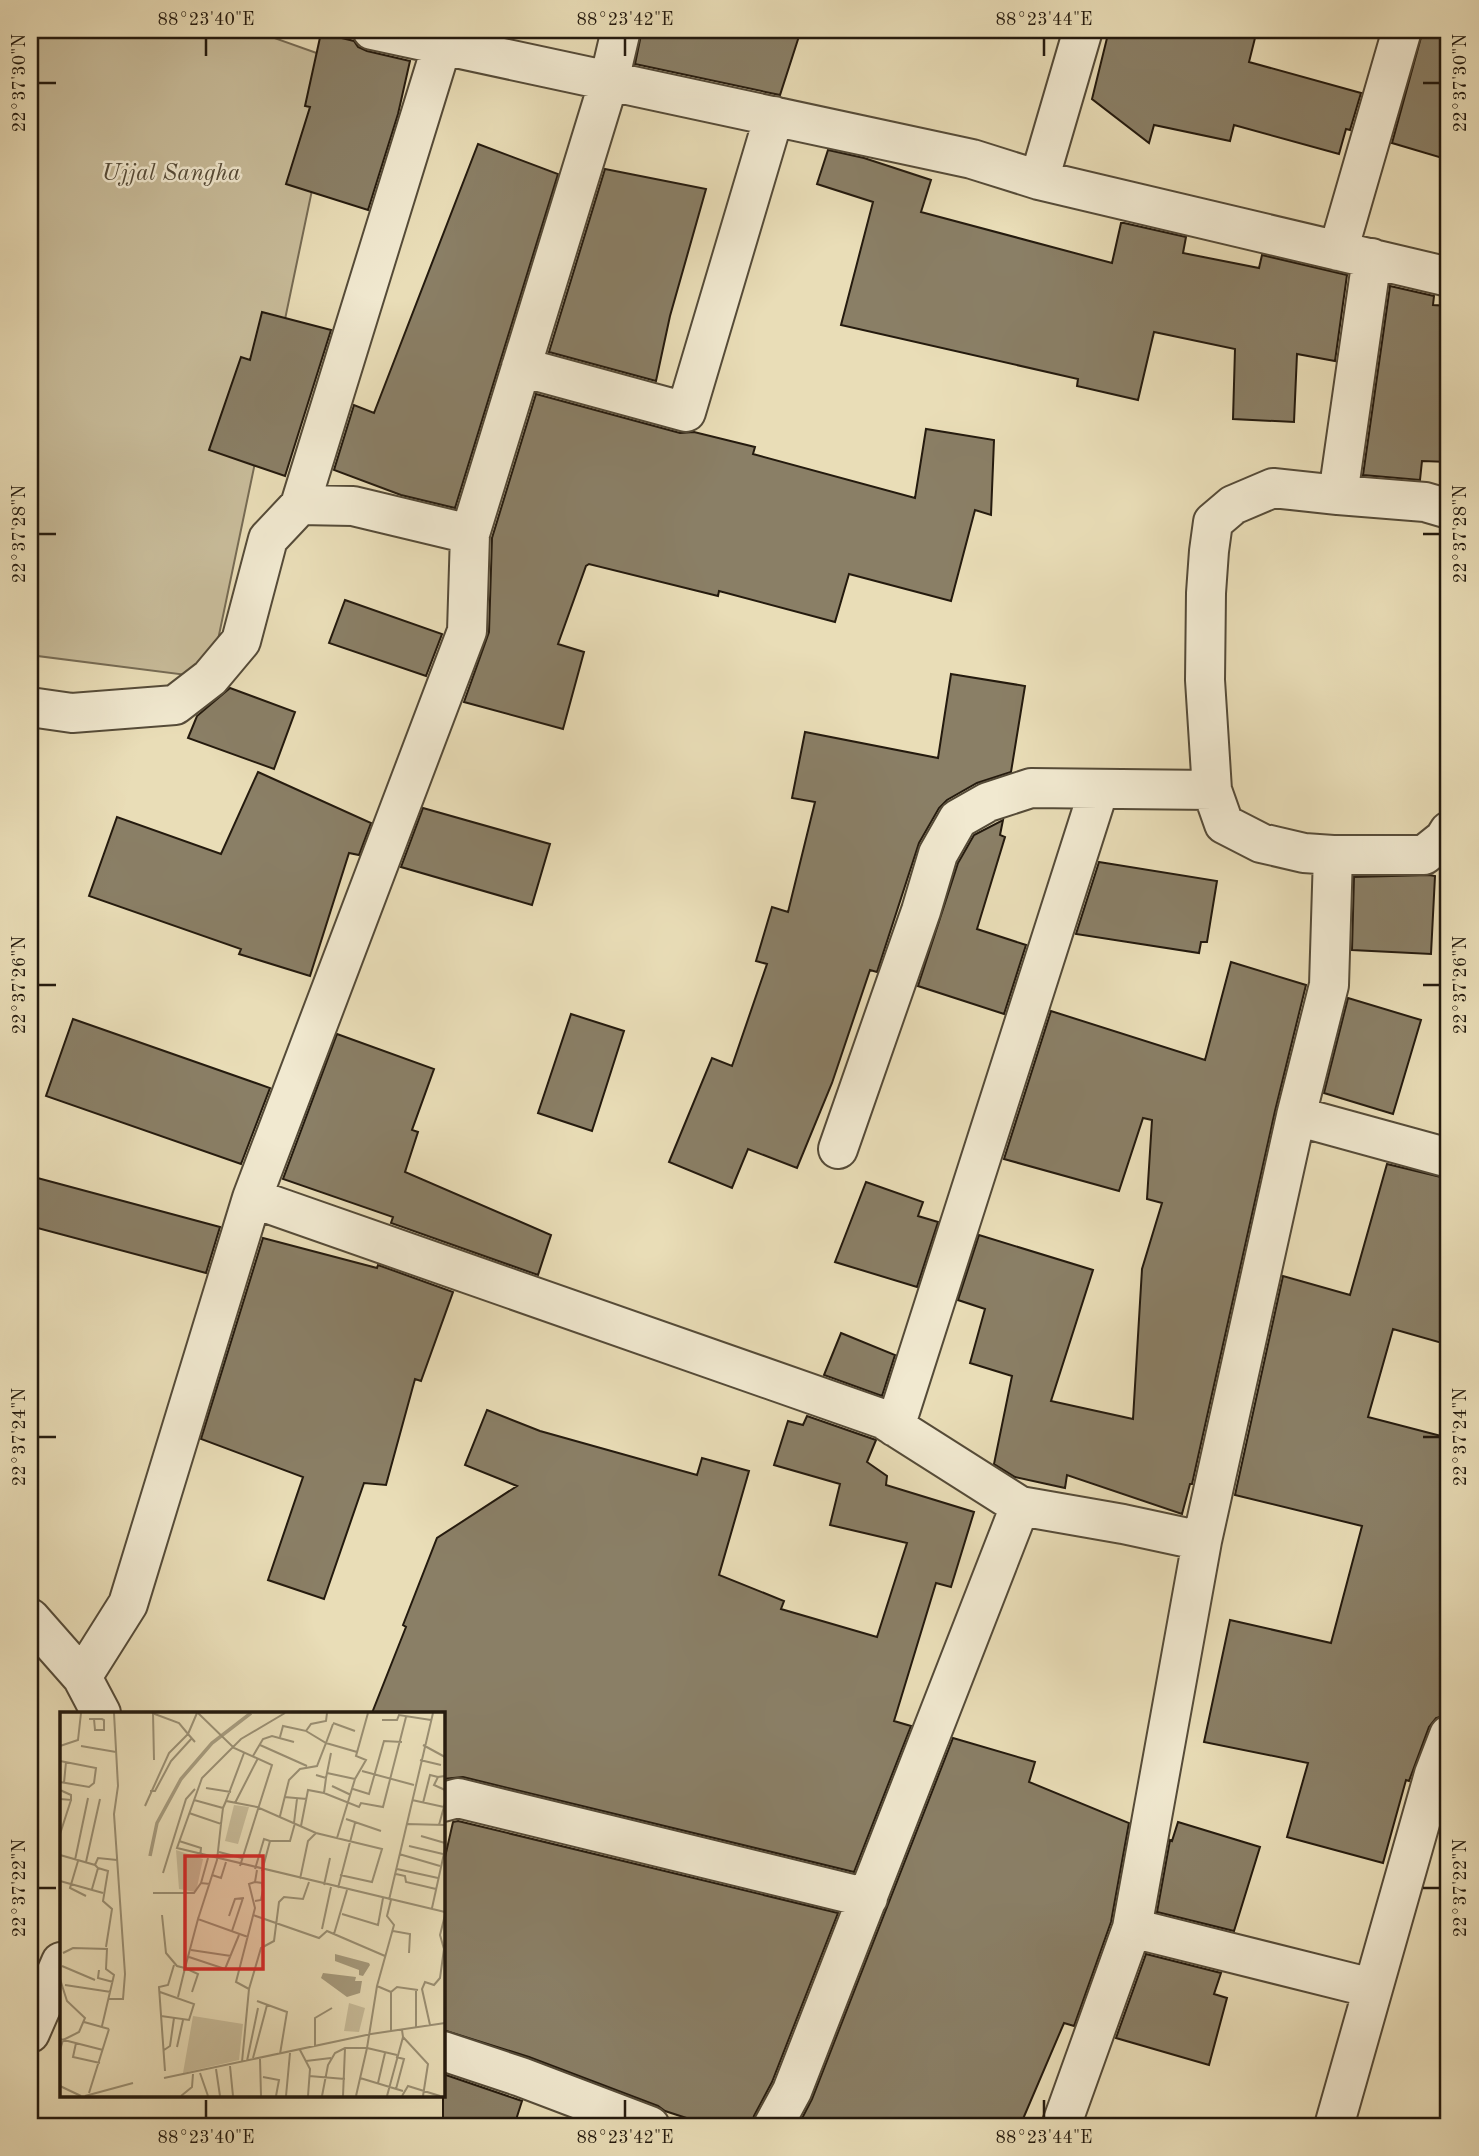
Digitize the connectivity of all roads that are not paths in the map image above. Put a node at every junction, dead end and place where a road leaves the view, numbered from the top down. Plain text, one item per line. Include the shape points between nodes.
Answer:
1 (372, 30) edge
2 (621, 30) edge
3 (1402, 30) edge
4 (1073, 33) edge
5 (442, 45) junction
6 (609, 80) junction
7 (774, 116) junction
8 (1039, 180) junction
9 (1355, 255) junction
10 (1449, 277) edge
11 (521, 367) junction
12 (1338, 495) junction
13 (300, 505) junction
14 (1449, 509) edge
15 (470, 534) junction
16 (30, 707) edge
17 (1099, 789) junction
18 (1212, 790) junction
19 (1449, 831) edge
20 (1333, 855) junction
21 (1296, 1116) junction
22 (838, 1149) dead end
23 (1449, 1158) edge
24 (252, 1198) junction
25 (895, 1427) junction
26 (1020, 1506) junction
27 (1202, 1541) junction
28 (30, 1618) edge
29 (82, 1676) junction
30 (100, 1712) edge
31 (1449, 1735) edge
32 (444, 1802) edge
33 (868, 1898) junction
34 (1132, 1928) junction
35 (60, 1964) edge
36 (1372, 1988) junction
37 (30, 2033) edge
38 (444, 2051) edge
39 (650, 2126) edge
40 (773, 2126) edge
41 (1061, 2126) edge
42 (1334, 2126) edge

1 - 5 street
2 - 6 street
3 - 9 street
4 - 8 street
5 - 6 street
5 - 13 street
6 - 7 street
6 - 11 street
7 - 8 street via 972,159
7 - 11 street via 686,412
8 - 9 street
9 - 10 street
9 - 12 street
11 - 15 street
12 - 14 street via 1425,502
12 - 18 street via 1273,488 1233,505 1213,522 1205,680
13 - 15 street via 353,506
13 - 16 street via 268,539 241,641 210,677 175,705 72,713
15 - 24 street via 467,631
17 - 18 street
17 - 22 street via 1031,788 988,802 958,819 938,854
17 - 25 street
18 - 20 street via 1224,824 1261,843
19 - 20 street via 1423,855
20 - 21 street via 1328,985
21 - 23 street
21 - 27 street
24 - 25 street via 883,1419
24 - 29 street via 128,1604
25 - 26 street
26 - 27 street
26 - 33 street
27 - 34 street
28 - 29 street
29 - 30 street
31 - 36 street
32 - 33 street via 458,1798
33 - 40 street via 792,2091
34 - 36 street
34 - 41 street
35 - 37 street
36 - 42 street
38 - 39 street

